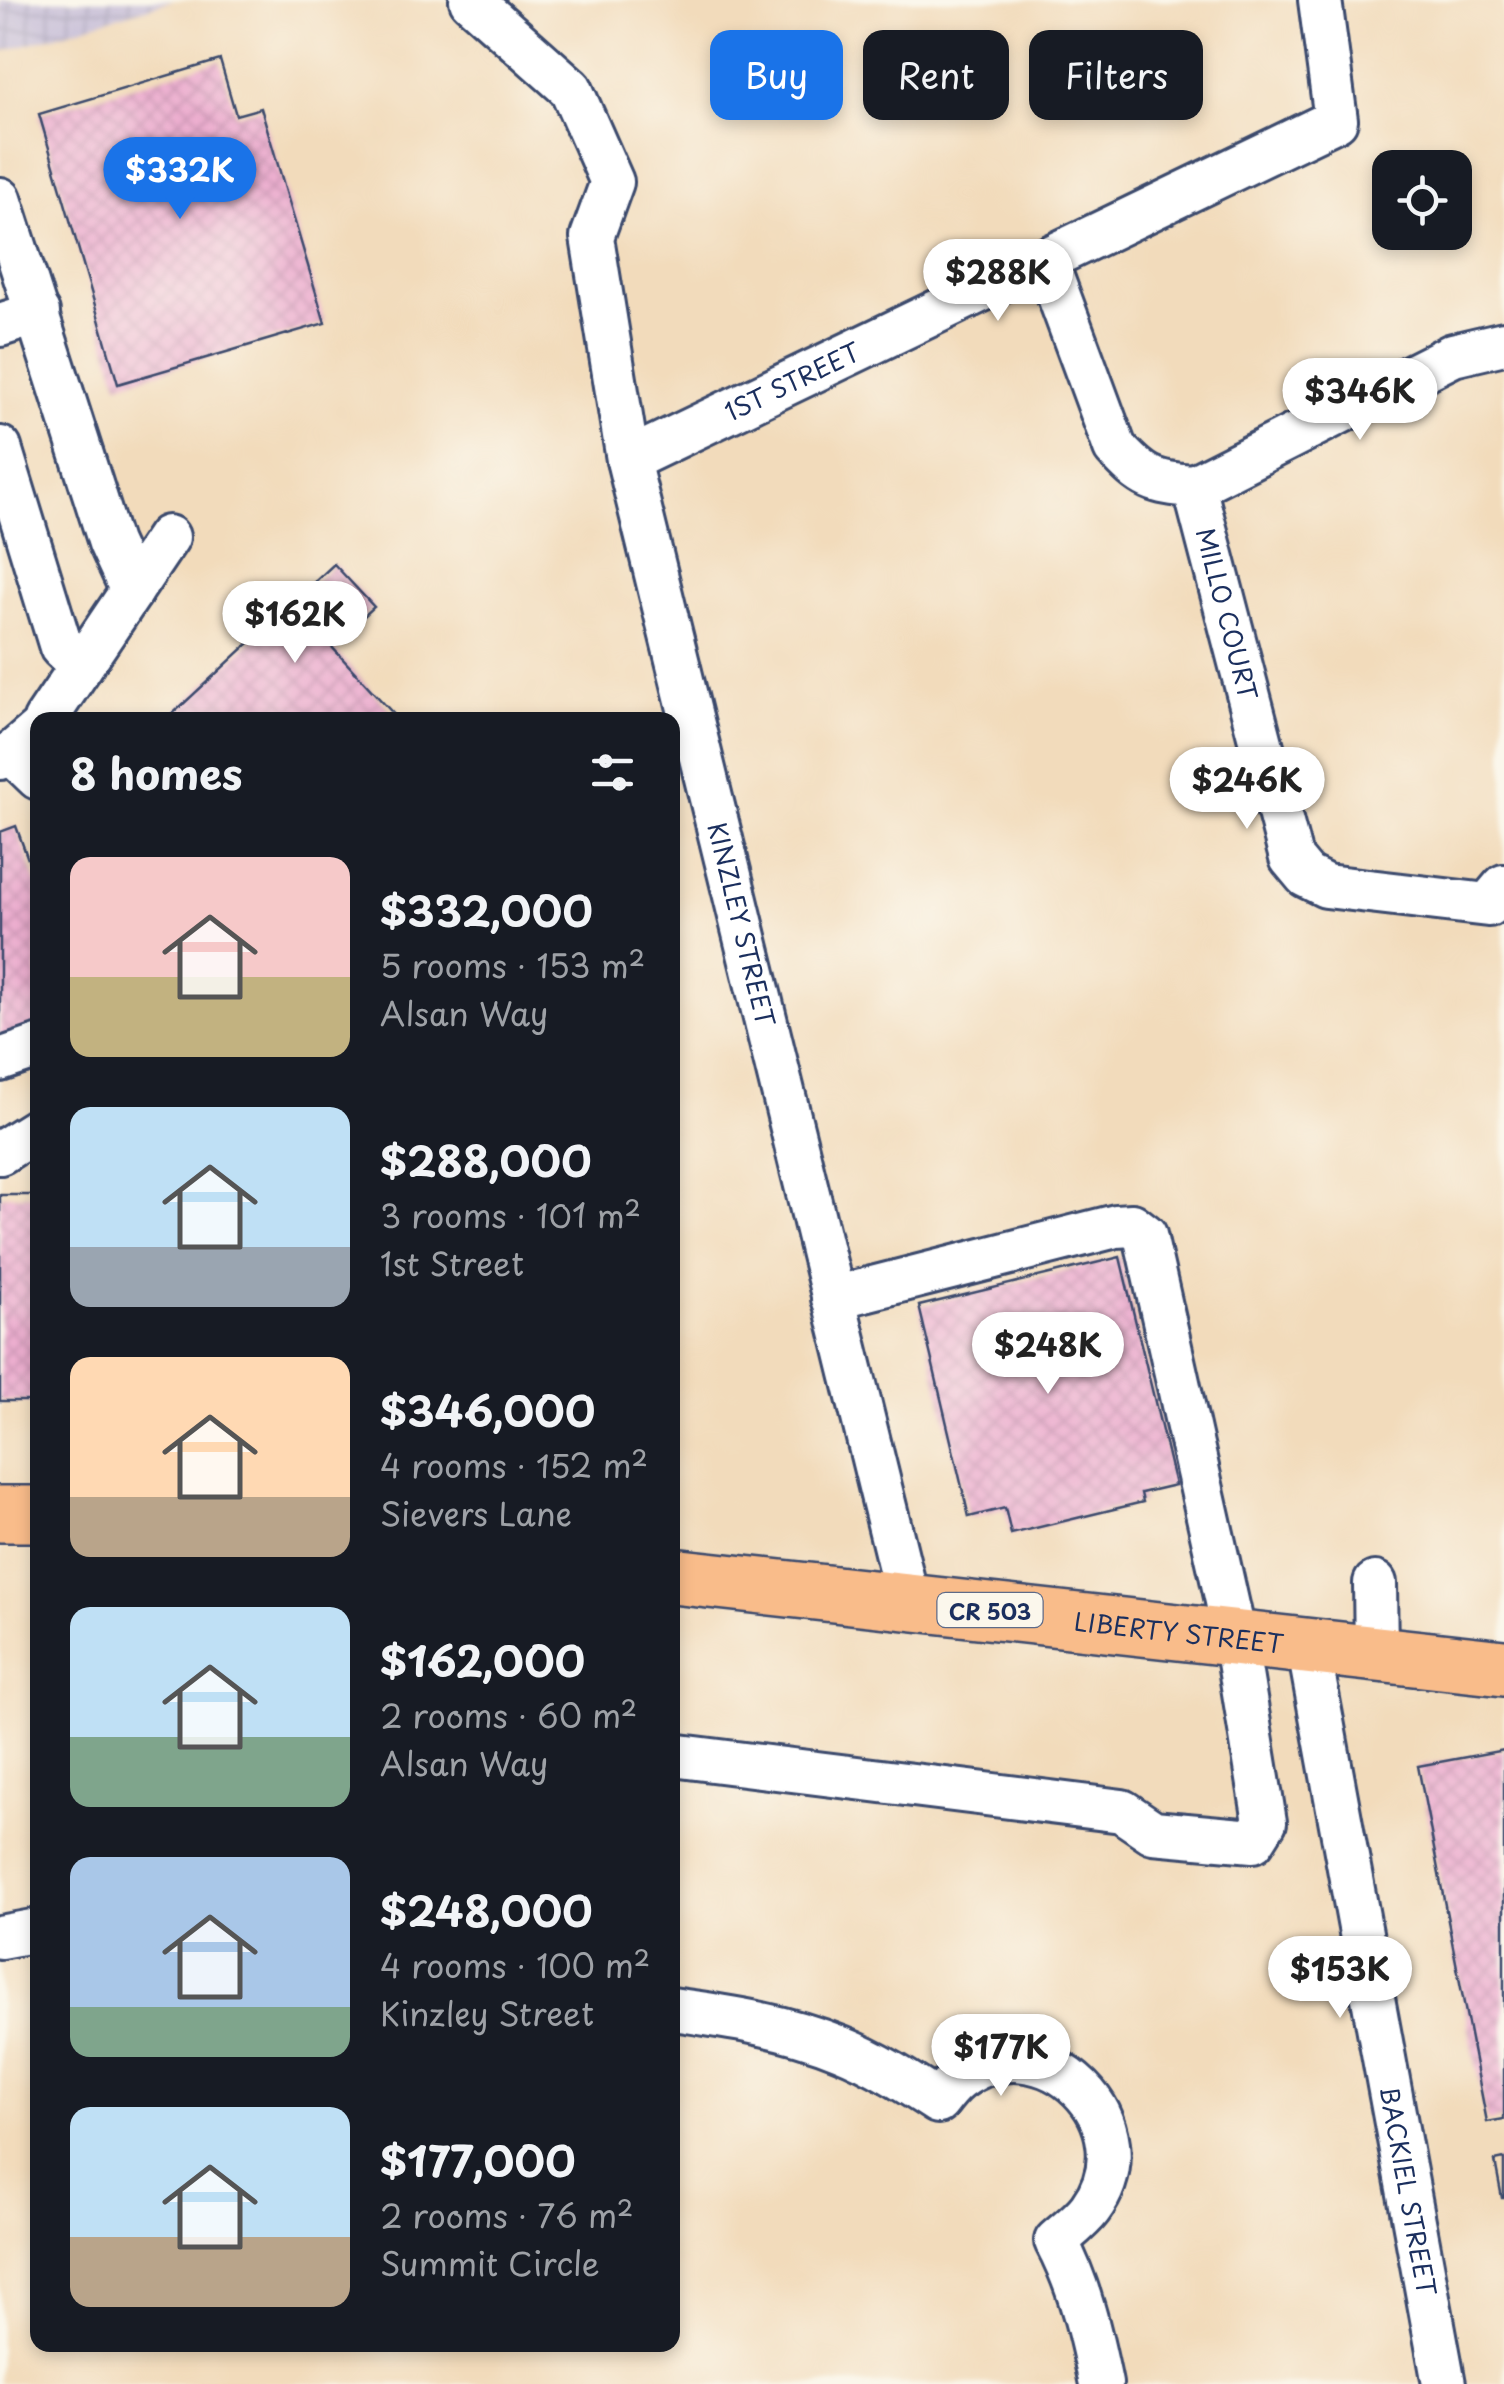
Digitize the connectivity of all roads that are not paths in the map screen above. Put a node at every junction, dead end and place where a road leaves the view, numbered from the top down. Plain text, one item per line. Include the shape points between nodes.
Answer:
1 (471, 0) edge
2 (1320, 0) edge
3 (0, 199) edge
4 (1046, 261) junction
5 (19, 319) edge
6 (1504, 342) edge
7 (0, 448) edge
8 (628, 460) junction
9 (1194, 486) junction
10 (168, 537) dead end
11 (132, 591) junction
12 (81, 666) junction
13 (49, 712) edge
14 (1504, 886) edge
15 (30, 1050) edge
16 (0, 1060) edge
17 (30, 1134) edge
18 (0, 1153) edge
19 (833, 1298) junction
20 (0, 1514) edge
21 (30, 1514) edge
22 (680, 1577) edge
23 (1375, 1583) dead end
24 (908, 1601) junction
25 (1235, 1637) junction
26 (1308, 1645) junction
27 (1376, 1653) junction
28 (1504, 1668) edge
29 (680, 1755) edge
30 (30, 1931) edge
31 (0, 1937) edge
32 (680, 2010) edge
33 (1101, 2384) edge
34 (1444, 2384) edge

1 - 8 street, KINZLEY STREET via 572,89 612,182 592,237
2 - 4 street, 1ST STREET via 1336,120
3 - 5 street
4 - 8 street, 1ST STREET
4 - 9 street via 1116,448 1136,471 1162,484
5 - 11 street
6 - 9 street via 1453,355
7 - 12 street via 61,647
8 - 19 street, KINZLEY STREET
9 - 14 street, MILLO COURT via 1291,858 1326,886 1488,905
10 - 11 street
11 - 12 street
12 - 13 street
15 - 16 street
17 - 18 street
19 - 24 street, KINZLEY STREET
19 - 25 street via 1116,1226 1132,1224 1145,1234
20 - 21 main road
22 - 24 main road, LIBERTY STREET / CR 503
23 - 27 street
24 - 25 main road, LIBERTY STREET / CR 503
25 - 26 main road, LIBERTY STREET / CR 503
25 - 29 street via 1265,1822 1253,1842 1153,1832 1122,1811
26 - 27 main road, LIBERTY STREET / CR 503
26 - 34 street, BACKIEL STREET
27 - 28 main road, LIBERTY STREET / CR 503
30 - 31 street
32 - 33 street via 771,2025 841,2048 938,2102 982,2066 1014,2060 1044,2064 1070,2078 1092,2100 1109,2153 1090,2209 1056,2241 1089,2324

